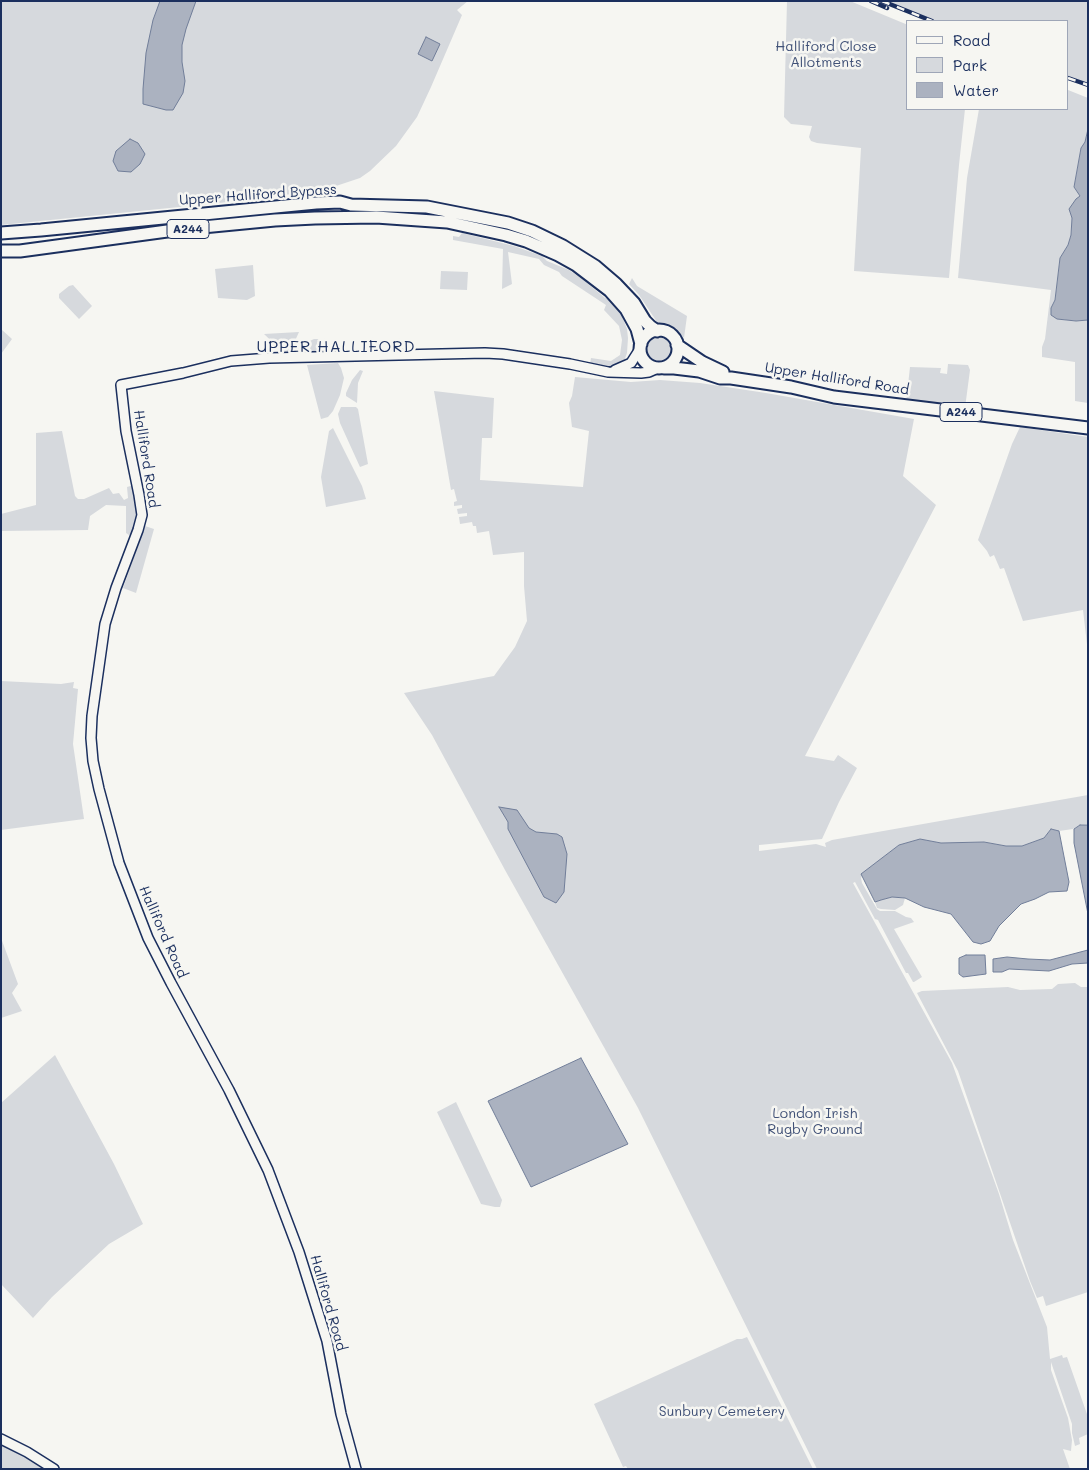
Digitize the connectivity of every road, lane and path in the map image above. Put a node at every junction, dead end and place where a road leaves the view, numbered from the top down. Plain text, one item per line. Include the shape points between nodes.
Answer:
1 (1, 232) edge
2 (1, 251) edge
3 (657, 331) junction
4 (678, 345) junction
5 (640, 346) junction
6 (661, 368) junction
7 (608, 372) junction
8 (731, 378) junction
9 (121, 385) joint
10 (1088, 428) edge
11 (1, 1439) edge
12 (54, 1469) edge
13 (356, 1469) edge

1 - 3 main road, Upper Halliford Bypass / A244 via 316,203 448,210 532,231 563,246 616,284
2 - 5 main road, Upper Halliford Bypass / A244 via 275,220 376,217 447,222 526,241 576,265 610,291 626,309 637,330
3 - 4 main road via 668,333
3 - 5 main road via 649,333
4 - 6 main road via 674,360
4 - 8 main road, Upper Halliford Road / A244
5 - 6 main road via 642,359
5 - 7 street via 631,363
6 - 7 street, Upper Halliford Road via 641,373
6 - 8 main road, Upper Halliford Road / A244 via 700,371
7 - 9 street, Upper Halliford Road via 503,354 442,353 244,359
8 - 10 main road, Upper Halliford Road / A244 via 834,397
9 - 13 street, Halliford Road via 142,514 105,624 91,738 99,789 117,857 148,938 268,1170 296,1242 327,1341
11 - 12 street

